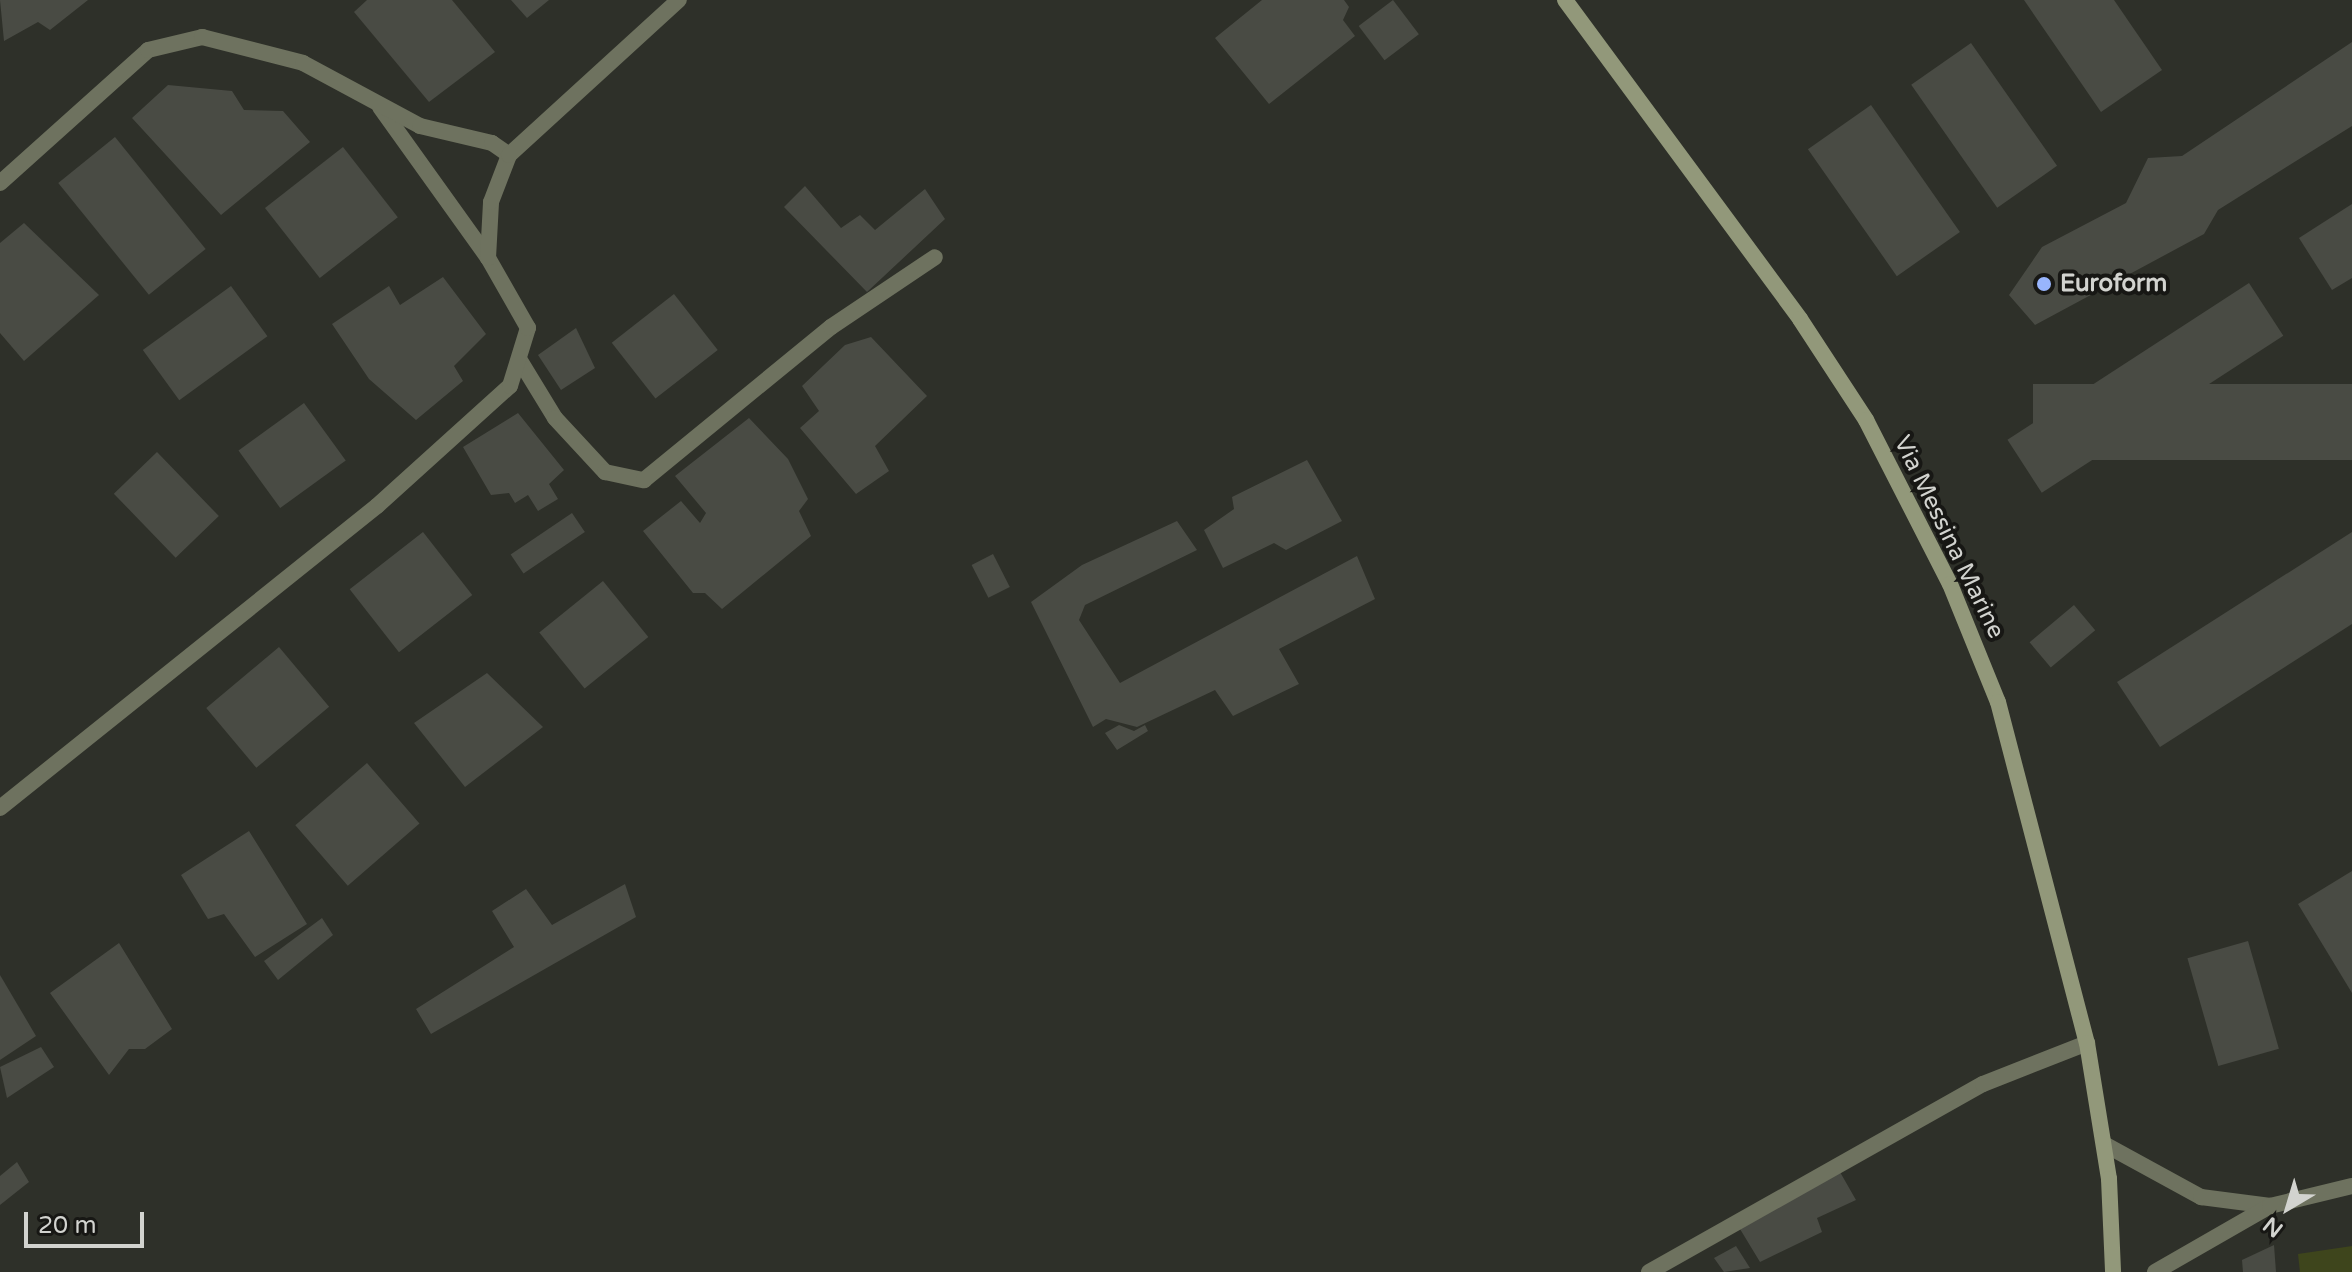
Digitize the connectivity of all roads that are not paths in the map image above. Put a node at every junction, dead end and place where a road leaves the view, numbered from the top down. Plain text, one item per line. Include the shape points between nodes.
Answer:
1 (679, 0) edge
2 (1565, 0) edge
3 (377, 103) junction
4 (509, 155) junction
5 (0, 183) edge
6 (935, 257) dead end
7 (488, 258) junction
8 (519, 359) junction
9 (0, 808) edge
10 (2087, 1043) junction
11 (2104, 1144) junction
12 (2352, 1186) edge
13 (2270, 1206) junction
14 (1649, 1272) edge
15 (2113, 1272) edge
16 (2155, 1272) edge

1 - 4 street
2 - 10 main road, Via Messina Marine via 1800,319 1866,420 1950,584 1998,702
3 - 4 street via 420,126 492,143
3 - 5 street via 303,63 235,39 202,37 148,50
3 - 7 street
4 - 7 street via 491,202
6 - 8 street via 831,327 644,480 605,472 555,418
7 - 8 street via 528,328
8 - 9 street via 510,386 377,506
10 - 11 main road, Via Messina Marine
10 - 14 street via 1983,1084
11 - 13 street via 2201,1197
11 - 15 main road, Via Messina Marine
12 - 13 street
13 - 16 street

